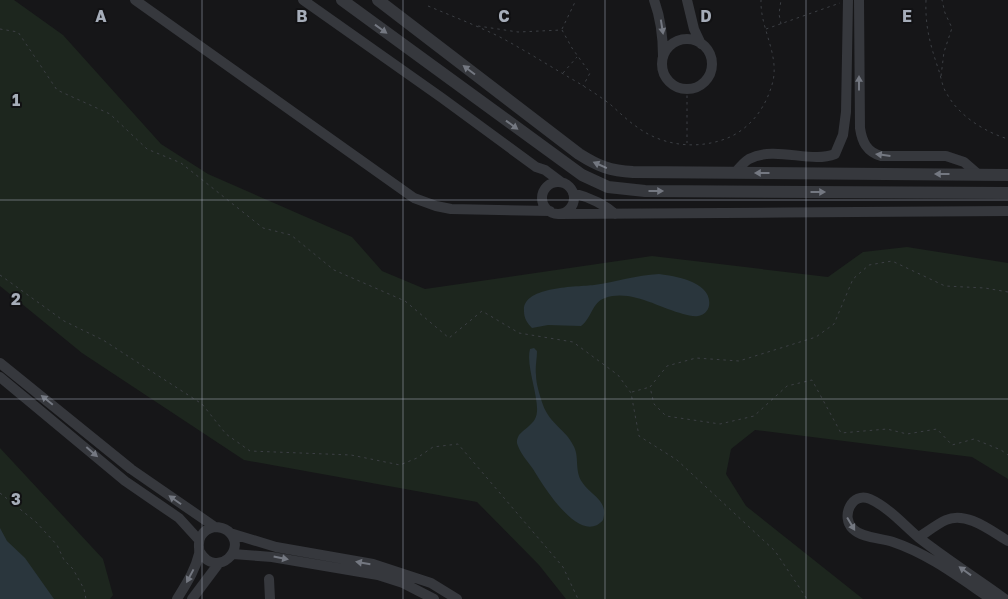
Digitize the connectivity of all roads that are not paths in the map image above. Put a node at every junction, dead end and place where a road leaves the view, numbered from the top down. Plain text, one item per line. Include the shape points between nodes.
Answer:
1 (135, 0) edge
2 (303, 0) edge
3 (342, 0) edge
4 (374, 0) edge
5 (378, 0) edge
6 (654, 0) edge
7 (687, 0) edge
8 (847, 0) edge
9 (860, 0) edge
10 (362, 15) junction
11 (701, 44) junction
12 (663, 56) junction
13 (846, 112) junction
14 (859, 113) junction
15 (861, 135) junction
16 (843, 136) junction
17 (536, 167) junction
18 (735, 173) junction
19 (961, 174) junction
20 (979, 175) junction
21 (1008, 175) edge
22 (561, 182) junction
23 (548, 186) junction
24 (573, 193) junction
25 (961, 193) junction
26 (1008, 193) edge
27 (543, 201) junction
28 (526, 211) junction
29 (1008, 211) edge
30 (555, 212) junction
31 (615, 214) junction
32 (0, 363) edge
33 (0, 377) edge
34 (24, 389) junction
35 (215, 527) junction
36 (230, 533) junction
37 (919, 537) junction
38 (200, 540) junction
39 (1008, 541) edge
40 (200, 552) junction
41 (233, 554) junction
42 (219, 563) junction
43 (269, 579) dead end
44 (423, 597) edge
45 (177, 599) edge
46 (192, 599) edge
47 (270, 599) edge
48 (434, 599) edge
49 (457, 599) edge
50 (991, 599) edge
51 (1005, 599) edge

1 - 28 street via 414,198 451,209
2 - 17 street
3 - 10 street
4 - 10 street
18 -> 5 street via 618,172 604,168 579,154
6 -> 12 street via 663,36
7 - 11 street
8 - 13 street
14 -> 9 street
10 -> 25 street via 582,175 608,187 646,191
11 - 12 street via 680,41
11 - 12 street via 710,56 711,72 702,84 687,89 679,88 667,79 663,72
13 - 14 street via 851,116
13 - 16 street
14 - 15 street
15 - 16 street via 852,130
20 -> 15 street via 964,162 946,156 881,156 872,153
16 - 18 street via 835,154 827,157 762,155 748,159
17 - 22 street
17 - 23 street
19 -> 18 street
19 - 20 street
19 - 25 street
20 - 21 street
22 - 23 street
22 - 24 street
23 - 27 street
24 - 30 street via 571,207
24 - 31 street via 602,204
25 - 26 street
27 - 28 street
27 - 30 street
28 - 30 street
29 - 31 street
30 - 31 street
32 - 34 street
33 - 34 street
35 -> 34 street
34 -> 38 street via 125,480 179,518
35 - 36 street
35 - 38 street via 205,531
36 - 41 street via 235,543
49 -> 36 street via 431,583 372,564 276,547
37 - 39 street via 947,519 961,518 973,520
37 -> 50 street via 868,498 856,500 848,509 848,523 856,531 909,547
51 -> 37 street
38 - 40 street
40 - 42 street via 207,560
40 -> 45 street via 193,573
41 - 42 street
41 -> 44 street via 272,557 378,575 403,583
42 - 46 street
43 - 47 street
44 - 48 street

